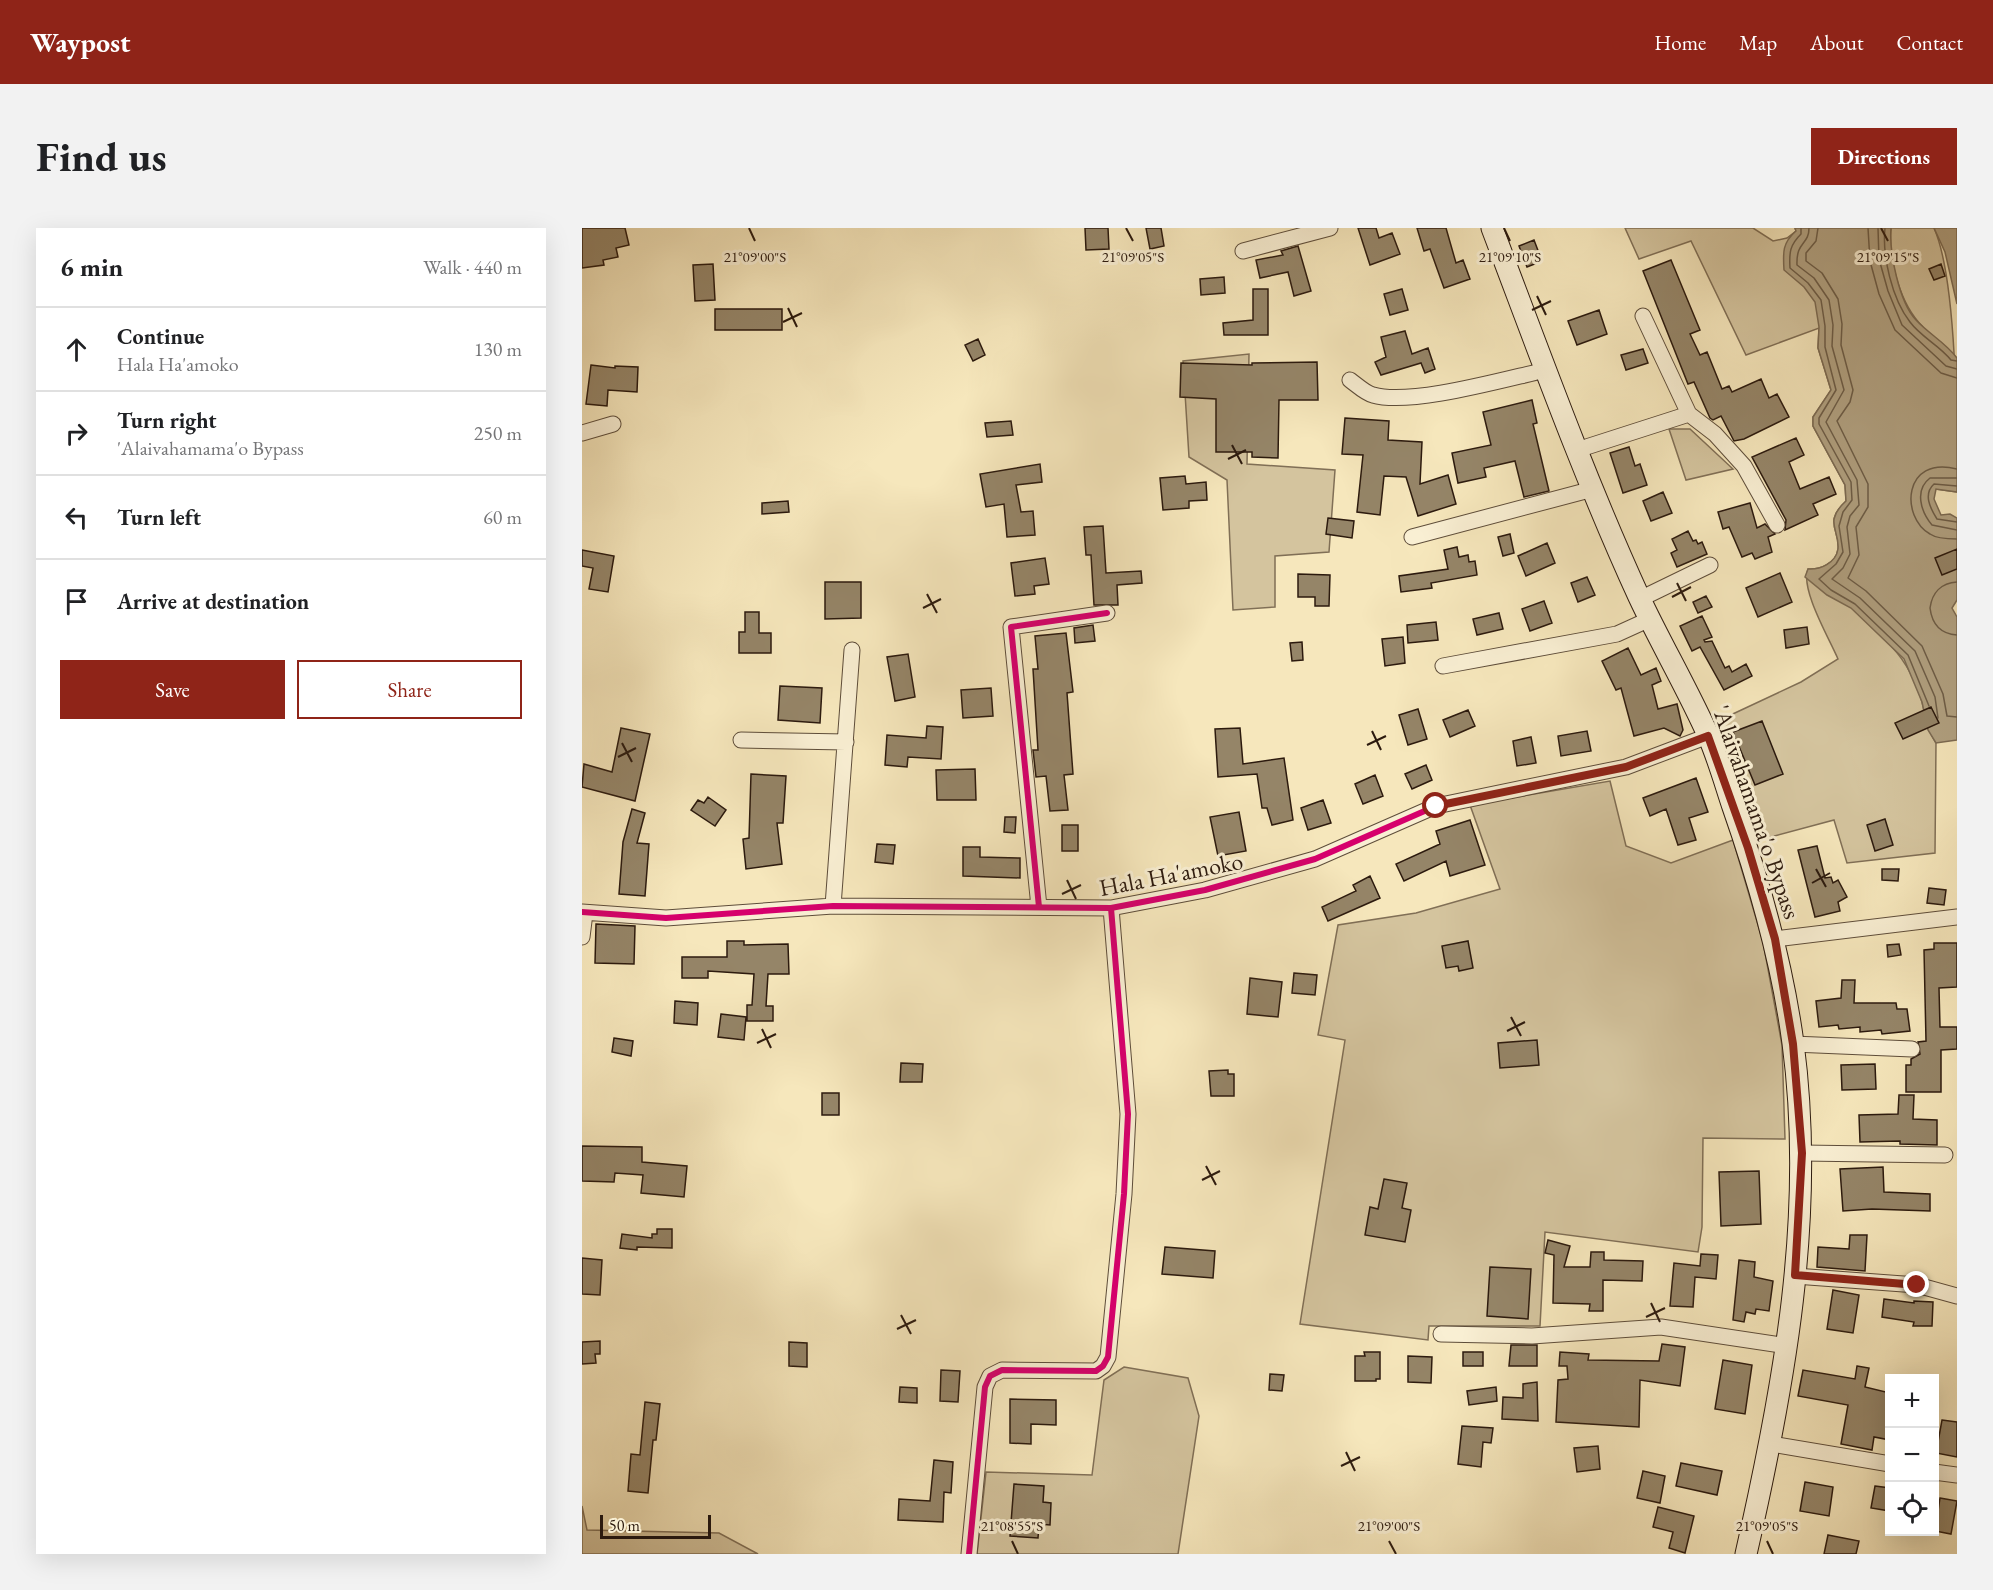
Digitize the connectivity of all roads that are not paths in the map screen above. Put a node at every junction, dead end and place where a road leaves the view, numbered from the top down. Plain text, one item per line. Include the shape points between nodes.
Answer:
1 (1330, 228) edge
2 (1492, 228) edge
3 (1243, 251) dead end
4 (1643, 316) dead end
5 (1546, 370) junction
6 (1350, 380) dead end
7 (1689, 414) junction
8 (613, 424) dead end
9 (582, 433) edge
10 (1577, 450) junction
11 (1593, 489) junction
12 (1777, 525) dead end
13 (1412, 537) dead end
14 (1710, 565) dead end
15 (1640, 599) junction
16 (1107, 613) dead end
17 (1650, 619) junction
18 (852, 650) dead end
19 (1443, 666) dead end
20 (1708, 736) junction
21 (741, 740) dead end
22 (846, 742) junction
23 (833, 906) junction
24 (1040, 907) junction
25 (1111, 908) junction
26 (584, 912) edge
27 (1957, 916) edge
28 (582, 937) edge
29 (1775, 939) junction
30 (1793, 1044) junction
31 (1912, 1049) dead end
32 (1802, 1153) junction
33 (1945, 1155) dead end
34 (1795, 1275) junction
35 (1957, 1296) edge
36 (1441, 1334) dead end
37 (1788, 1346) junction
38 (1771, 1444) junction
39 (1885, 1463) edge
40 (1939, 1473) edge
41 (1957, 1475) edge
42 (969, 1554) edge
43 (1746, 1554) edge

1 - 3 street
2 - 5 main road, 'Alaivahamama'o Bypass
4 - 7 street
5 - 6 street via 1405,398 1372,395
5 - 10 main road, 'Alaivahamama'o Bypass
7 - 10 street
7 - 12 street via 1715,434 1744,466
8 - 9 street
10 - 11 main road, 'Alaivahamama'o Bypass
11 - 13 street
11 - 15 main road, 'Alaivahamama'o Bypass
14 - 15 street
15 - 17 main road, 'Alaivahamama'o Bypass
16 - 24 street via 1011,627
17 - 19 street via 1617,634
17 - 20 main road, 'Alaivahamama'o Bypass
18 - 22 street
20 - 25 street, Hala Ha'amoko via 1626,767 1436,806 1293,866 1205,890
20 - 29 main road, 'Alaivahamama'o Bypass
21 - 22 street
22 - 23 street
23 - 24 street, Hala Ha'amoko
23 - 26 street, Hala Ha'amoko via 666,918
24 - 25 street, Hala Ha'amoko
25 - 42 street via 1128,1114 1108,1357 1096,1371 1002,1370 990,1376 985,1387
26 - 28 street
27 - 29 street
29 - 30 main road, 'Alaivahamama'o Bypass
30 - 31 street
30 - 32 main road, 'Alaivahamama'o Bypass
32 - 33 street
32 - 34 main road, 'Alaivahamama'o Bypass
34 - 35 street via 1917,1285
34 - 37 main road, 'Alaivahamama'o Bypass
36 - 37 street via 1532,1336 1661,1326
37 - 38 main road, 'Alaivahamama'o Bypass
38 - 39 street
38 - 43 main road, 'Alaivahamama'o Bypass
40 - 41 street

